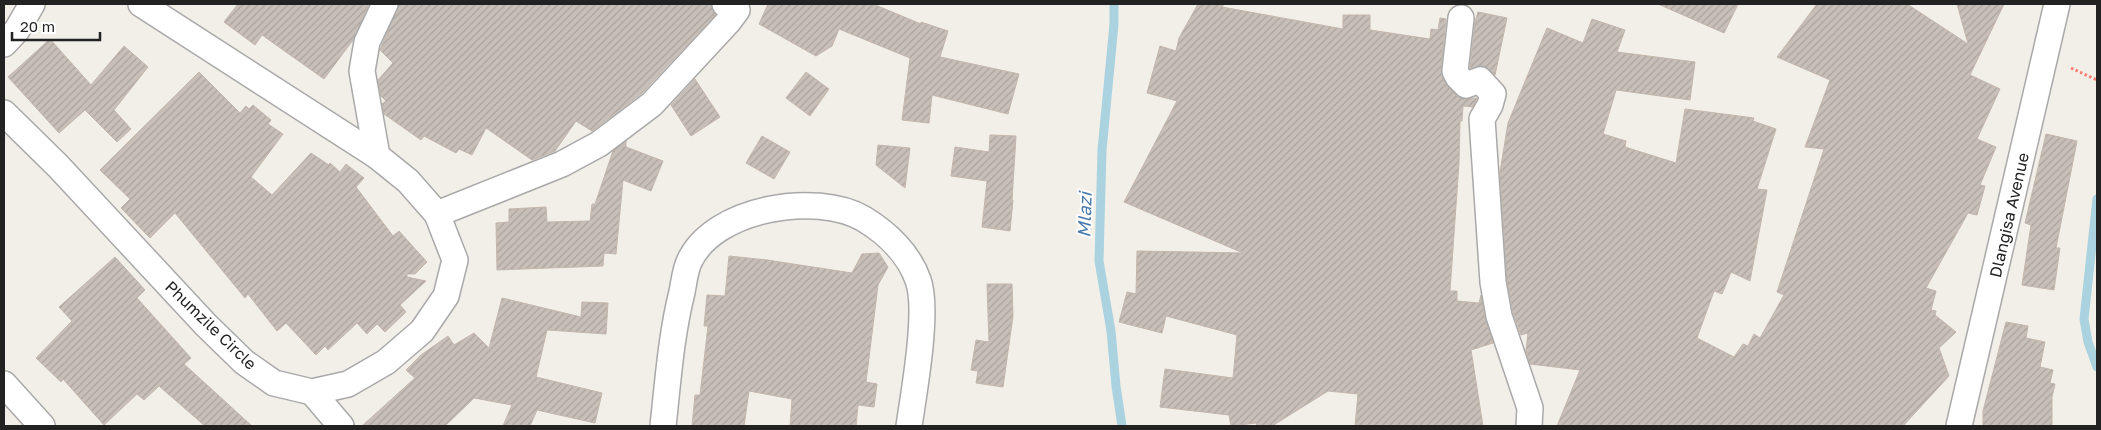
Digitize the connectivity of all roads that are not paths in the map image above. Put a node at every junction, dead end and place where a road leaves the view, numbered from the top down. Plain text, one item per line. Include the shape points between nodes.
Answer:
1 (32, 4) edge
2 (141, 4) edge
3 (385, 4) edge
4 (725, 4) edge
5 (2057, 4) edge
6 (1461, 18) dead end
7 (4, 44) edge
8 (4, 113) edge
9 (377, 156) junction
10 (437, 214) junction
11 (4, 384) edge
12 (312, 392) junction
13 (42, 426) edge
14 (341, 426) edge
15 (662, 426) edge
16 (909, 426) edge
17 (1529, 426) edge
18 (1960, 426) edge

1 - 7 street via 18,30
2 - 9 street, Phumzile Circle
3 - 9 street via 367,42 362,71
4 - 10 street via 737,10 728,22 652,104 633,120 562,164
5 - 18 street, Dlangisa Avenue
6 - 17 street via 1455,71 1466,85 1480,80 1494,94 1482,119 1493,282 1499,316 1530,408
8 - 12 street, Phumzile Circle via 244,362 274,383
9 - 10 street, Phumzile Circle via 408,181
10 - 12 street, Phumzile Circle via 455,260 446,296 422,331 386,362 348,384
11 - 13 street
12 - 14 street
15 - 16 street via 674,322 689,262 704,241 726,223 792,206 833,208 863,218 888,236 908,260 919,281 922,299 921,334

